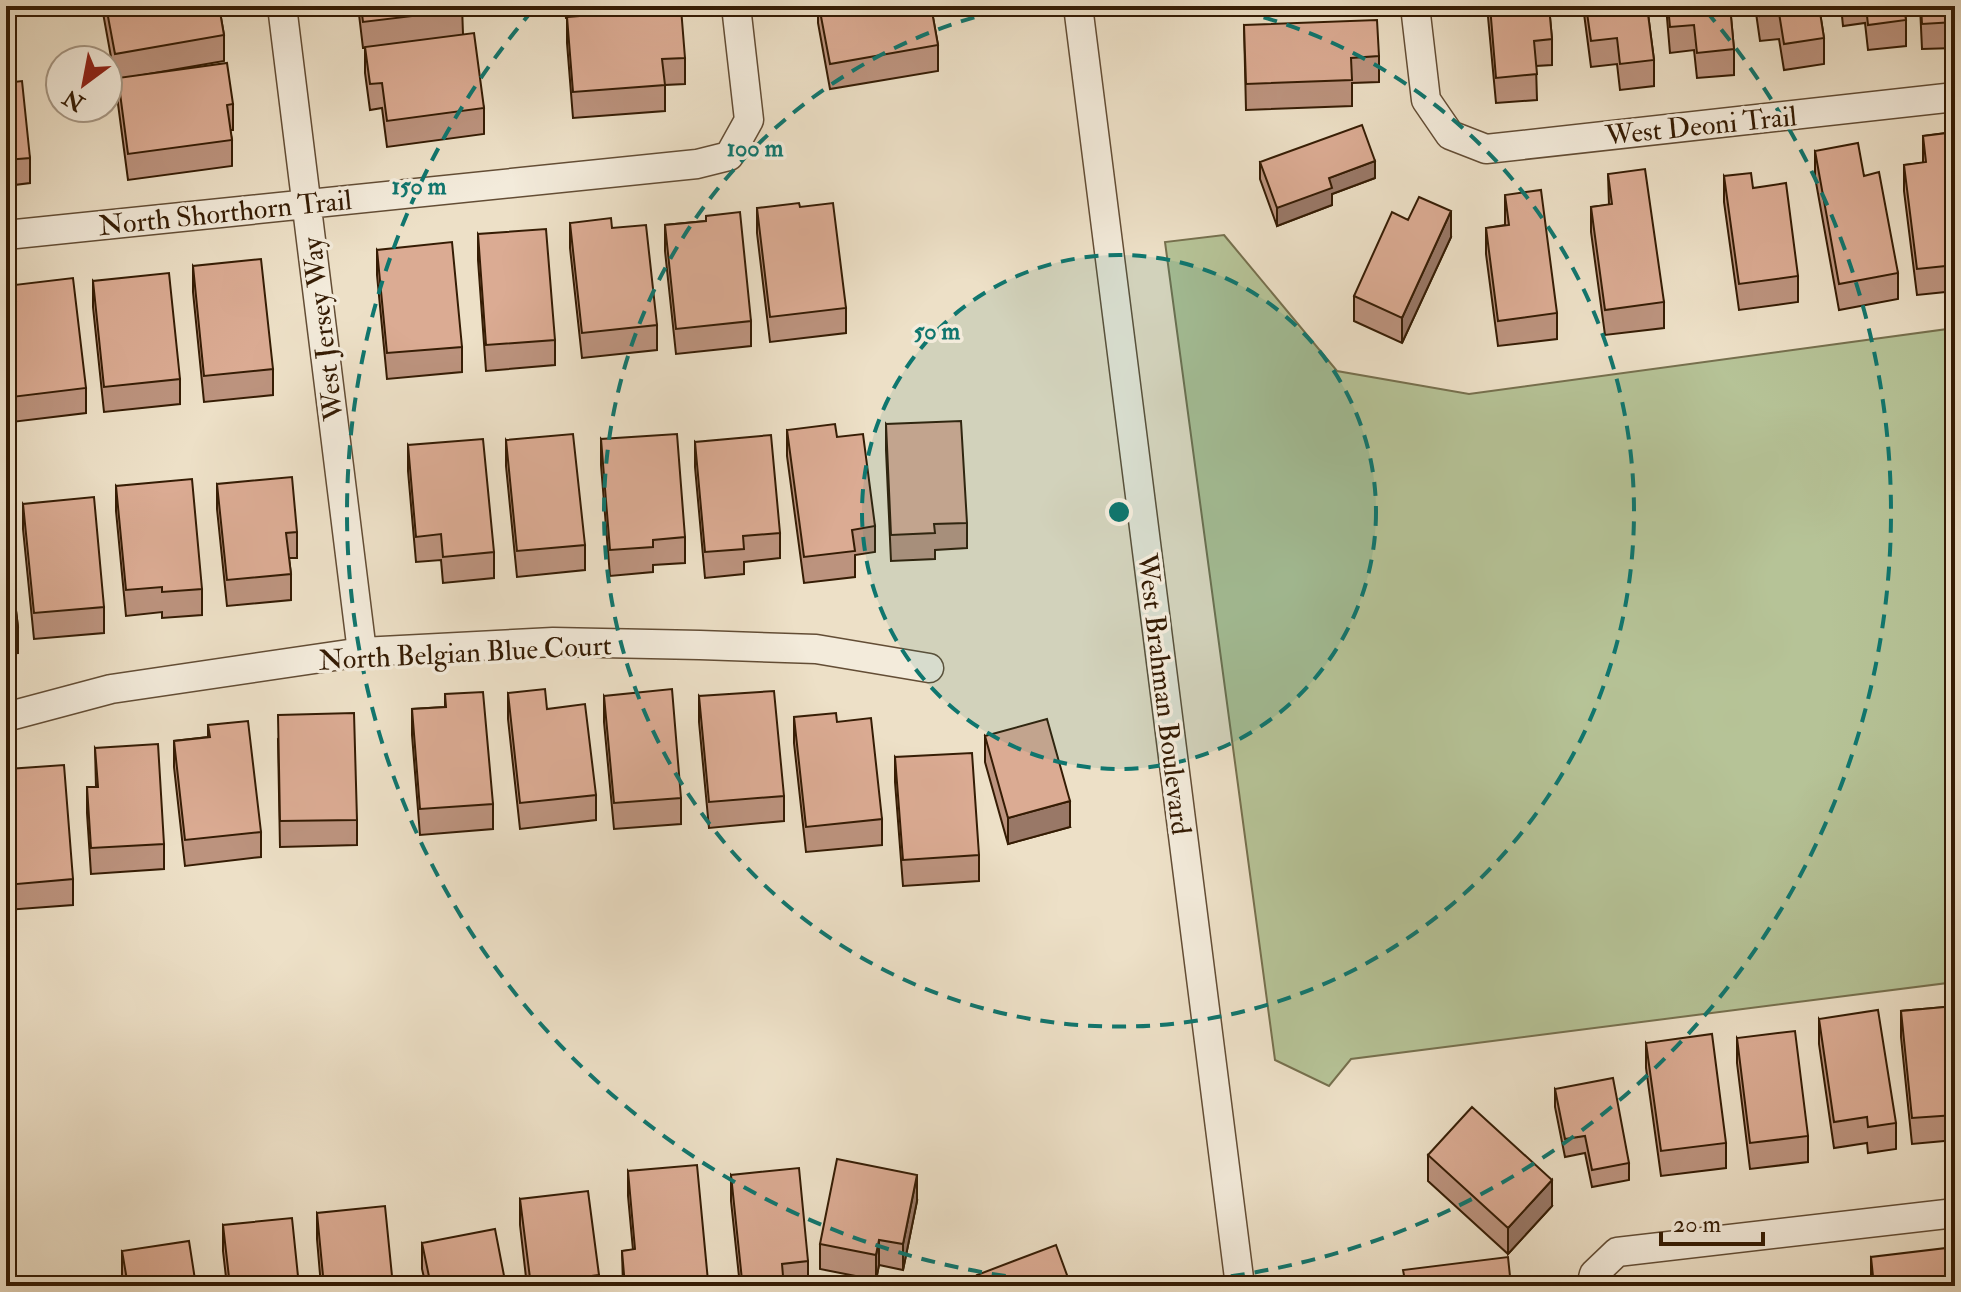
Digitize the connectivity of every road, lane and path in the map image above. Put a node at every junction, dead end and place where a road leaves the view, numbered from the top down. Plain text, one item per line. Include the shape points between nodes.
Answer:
1 (282, 6) edge
2 (736, 6) edge
3 (1078, 6) edge
4 (1415, 6) edge
5 (1955, 97) edge
6 (307, 204) junction
7 (6, 235) edge
8 (362, 652) junction
9 (929, 668) dead end
10 (6, 717) edge
11 (1955, 1213) edge
12 (1593, 1280) edge
13 (1240, 1286) edge

1 - 6 street, West Jersey Way
2 - 6 street, North Shorthorn Trail via 749,120 729,156 697,164
3 - 13 street, West Brahman Boulevard
4 - 5 street, West Deoni Trail via 1426,100 1450,135 1486,149
6 - 7 street, North Shorthorn Trail
6 - 8 street, West Jersey Way
8 - 9 street, North Belgian Blue Court via 553,642 714,646 816,649
8 - 10 street, North Belgian Blue Court via 111,689
11 - 12 street via 1617,1252

